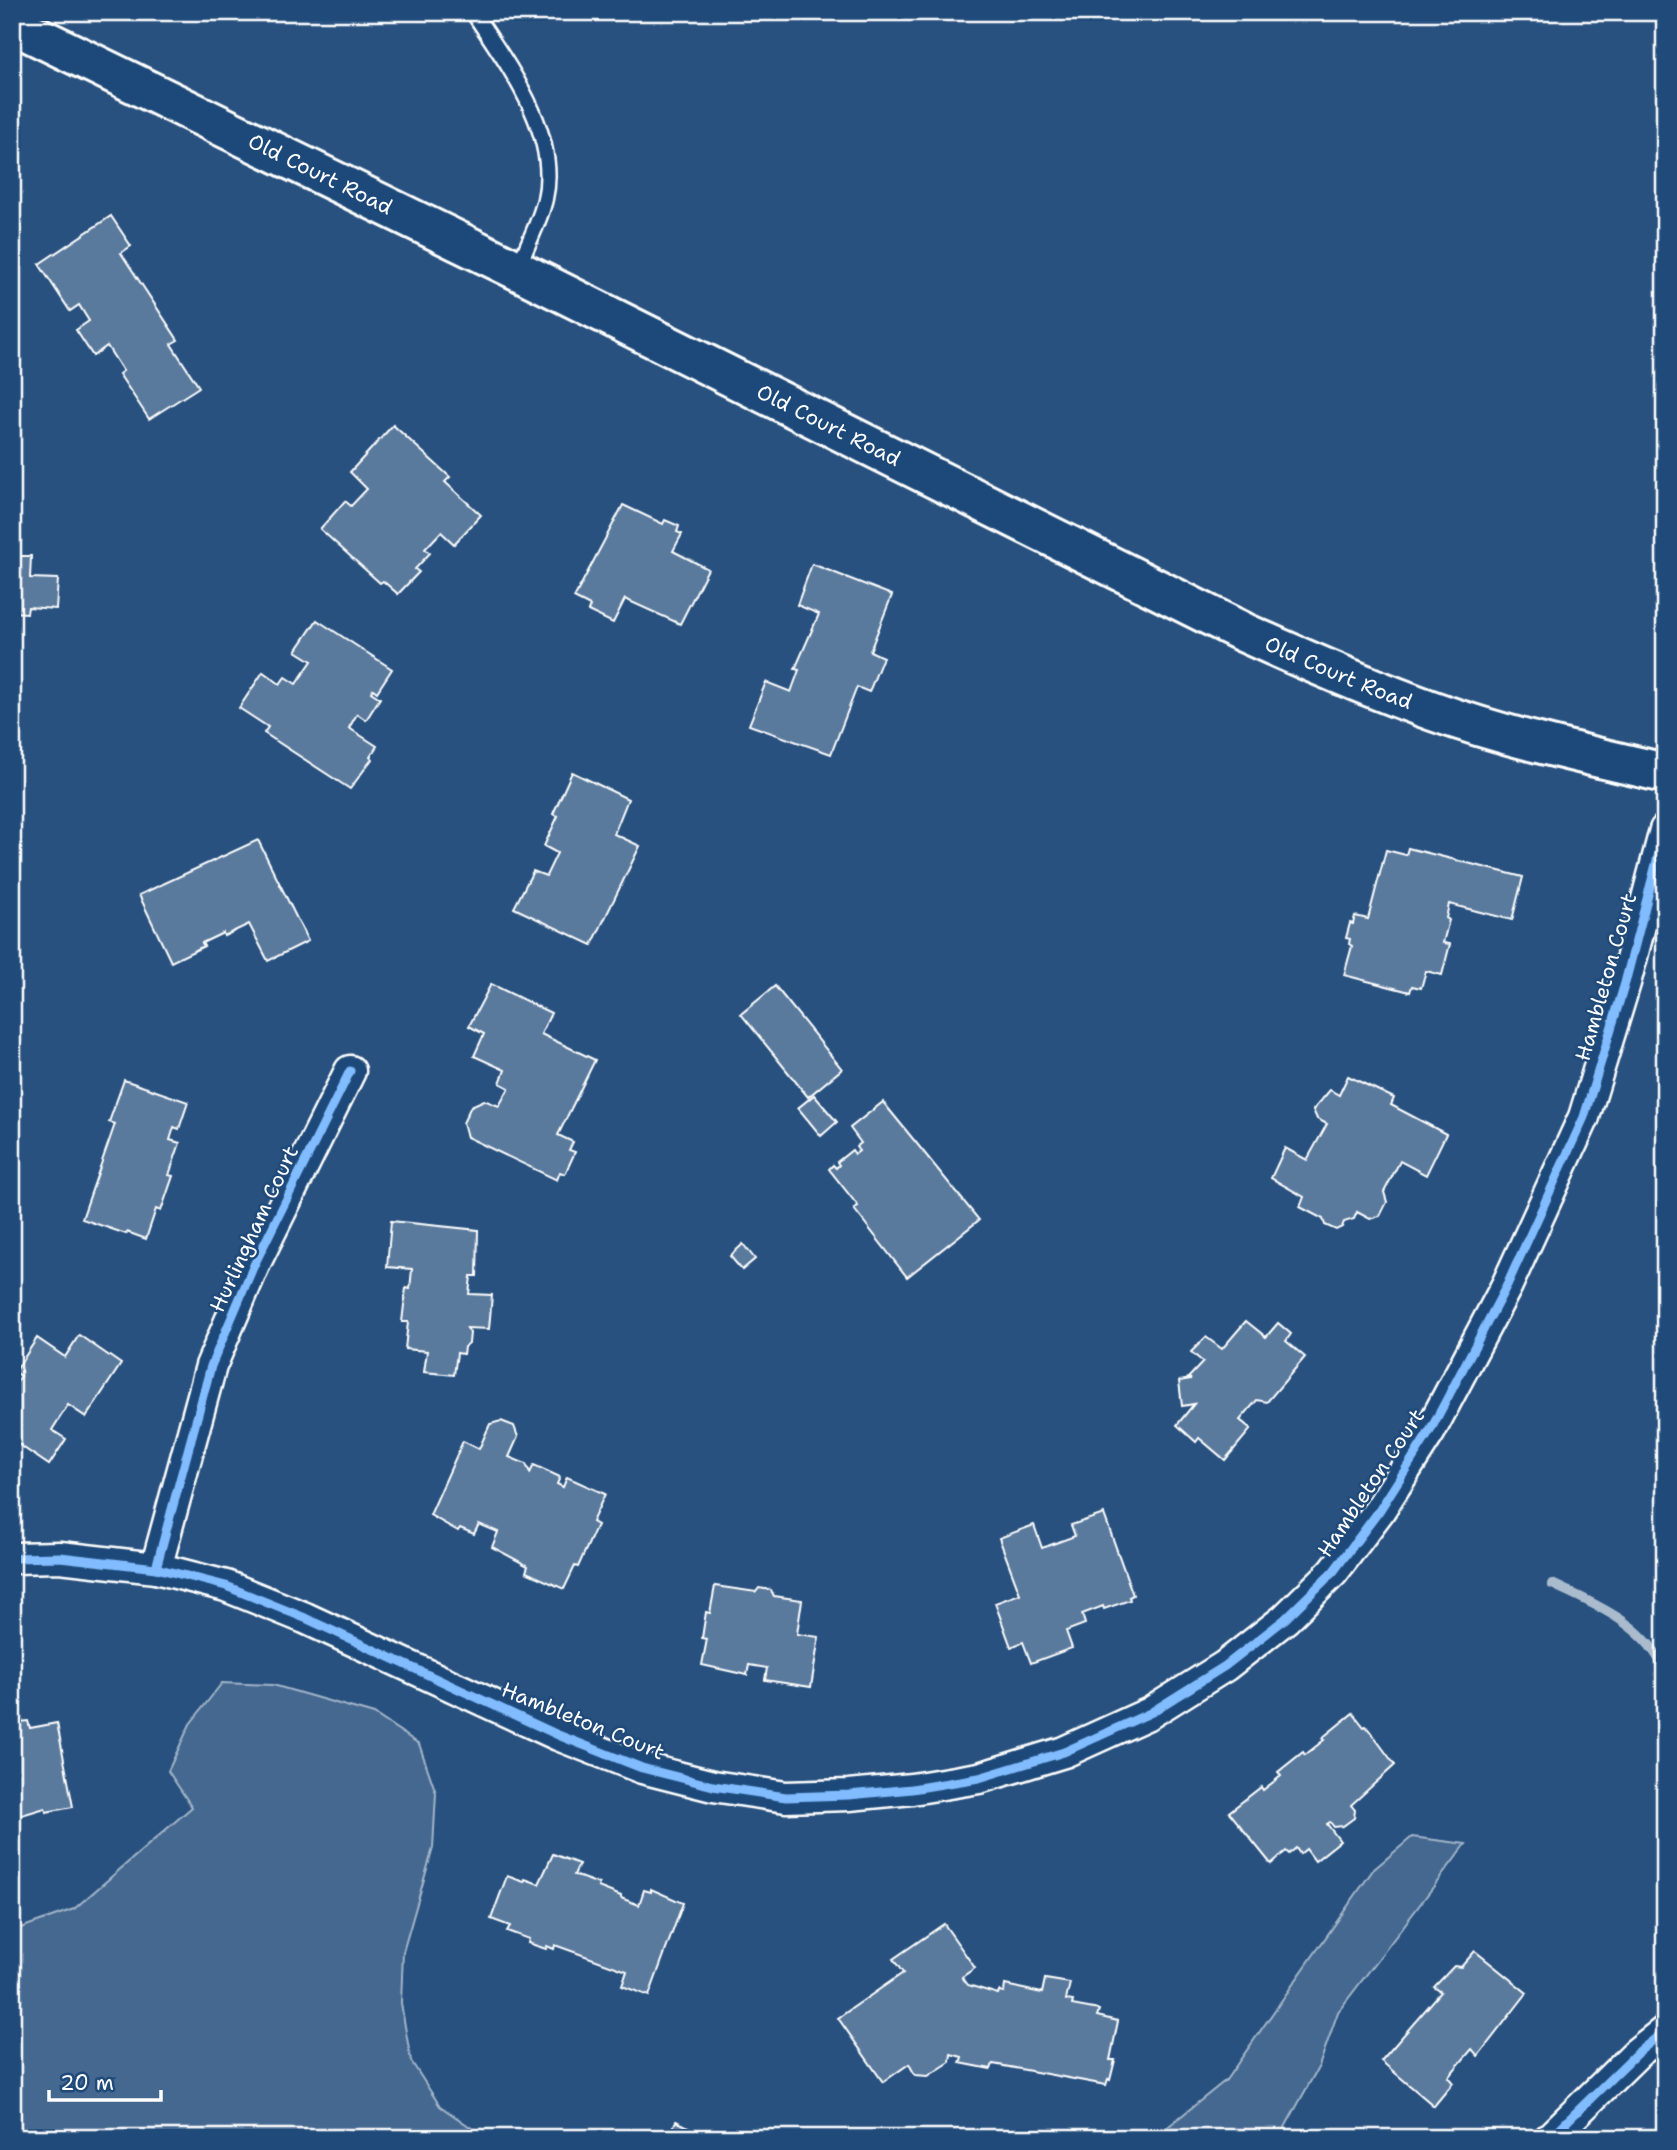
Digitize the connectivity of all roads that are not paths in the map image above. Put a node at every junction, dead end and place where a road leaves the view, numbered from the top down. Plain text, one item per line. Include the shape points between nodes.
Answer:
1 (473, 12) edge
2 (12, 24) edge
3 (517, 270) junction
4 (1665, 773) edge
5 (1665, 830) edge
6 (350, 1071) dead end
7 (12, 1558) edge
8 (156, 1568) junction
9 (1665, 2031) edge
10 (1550, 2138) edge

1 - 3 lane via 532,107 541,138 545,198
2 - 3 main road, Old Court Road
3 - 4 main road, Old Court Road via 1333,673 1435,712 1556,748
5 - 8 street, Hambleton Court via 1584,1117 1507,1285 1430,1431 1333,1572 1285,1619 1225,1666 1150,1713 1064,1752 979,1778 912,1789 786,1797 713,1786 642,1768 558,1735 305,1618 226,1586
6 - 8 street, Hurlingham Court via 254,1265 211,1366
7 - 8 street, Hambleton Court via 60,1557
9 - 10 street

